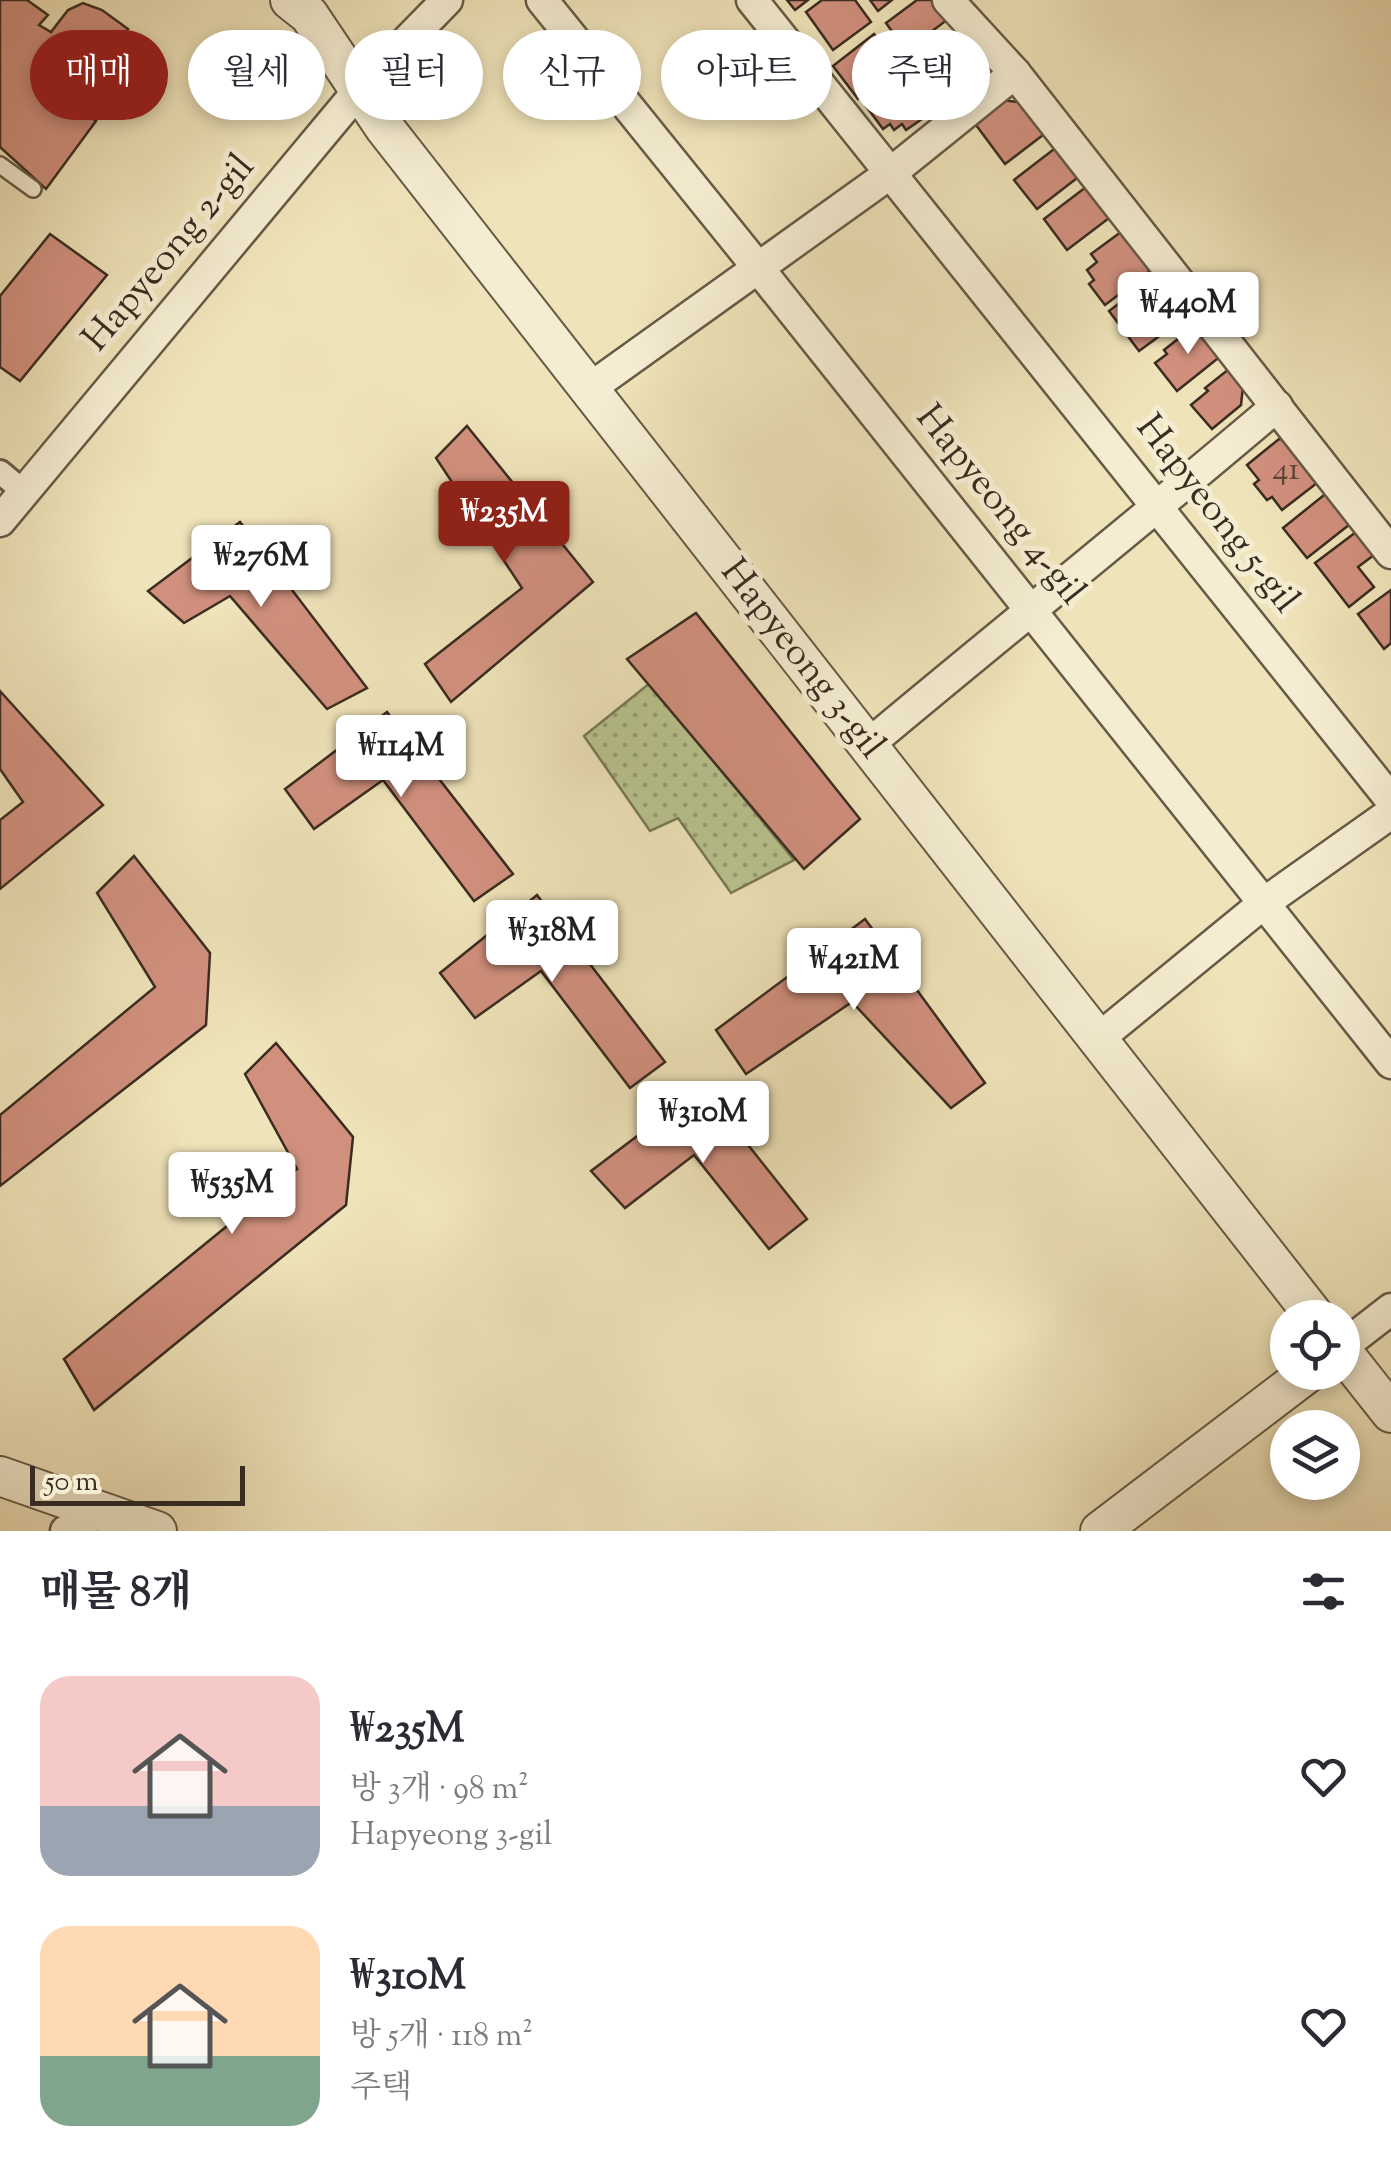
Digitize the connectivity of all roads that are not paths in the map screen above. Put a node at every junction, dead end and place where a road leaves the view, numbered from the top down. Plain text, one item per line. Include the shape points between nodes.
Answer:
1 (290, 0) edge
2 (448, 0) edge
3 (542, 0) edge
4 (752, 0) edge
5 (948, 0) edge
6 (418, 30) edge
7 (345, 69) edge
8 (1016, 73) junction
9 (345, 107) edge
10 (379, 120) edge
11 (0, 165) edge
12 (892, 172) junction
13 (33, 189) dead end
14 (759, 268) junction
15 (590, 389) junction
16 (1277, 406) junction
17 (0, 472) edge
18 (24, 492) junction
19 (1158, 507) junction
20 (0, 521) edge
21 (1391, 552) edge
22 (1030, 610) junction
23 (868, 745) junction
24 (1391, 800) edge
25 (1391, 813) edge
26 (1264, 903) junction
27 (1098, 1039) junction
28 (1391, 1063) edge
29 (1302, 1300) edge
30 (1391, 1308) edge
31 (1360, 1334) edge
32 (1360, 1373) edge
33 (1285, 1390) edge
34 (1391, 1413) edge
35 (0, 1476) edge
36 (102, 1511) junction
37 (66, 1531) edge
38 (158, 1531) edge
39 (1100, 1531) edge

1 - 7 street, Hapyeong 3-gil via 309,15
2 - 6 street, Hapyeong 2-gil
3 - 14 street, Hapyeong 4-gil
4 - 12 street, Hapyeong 5-gil
5 - 8 street
8 - 12 street
8 - 16 street
9 - 18 street, Hapyeong 2-gil
10 - 15 street, Hapyeong 3-gil
11 - 13 lane
12 - 14 street
12 - 19 street, Hapyeong 5-gil
14 - 15 street
14 - 22 street, Hapyeong 4-gil
15 - 23 street, Hapyeong 3-gil
16 - 19 street
16 - 21 street
17 - 18 street
18 - 20 street, Hapyeong 2-gil
19 - 22 street
19 - 24 street, Hapyeong 5-gil
22 - 23 street
22 - 26 street, Hapyeong 4-gil
23 - 27 street, Hapyeong 3-gil
25 - 26 street
26 - 27 street
26 - 28 street, Hapyeong 4-gil
27 - 29 street, Hapyeong 3-gil
30 - 31 street
32 - 34 street
33 - 39 street
35 - 36 street
36 - 37 street
36 - 38 street

